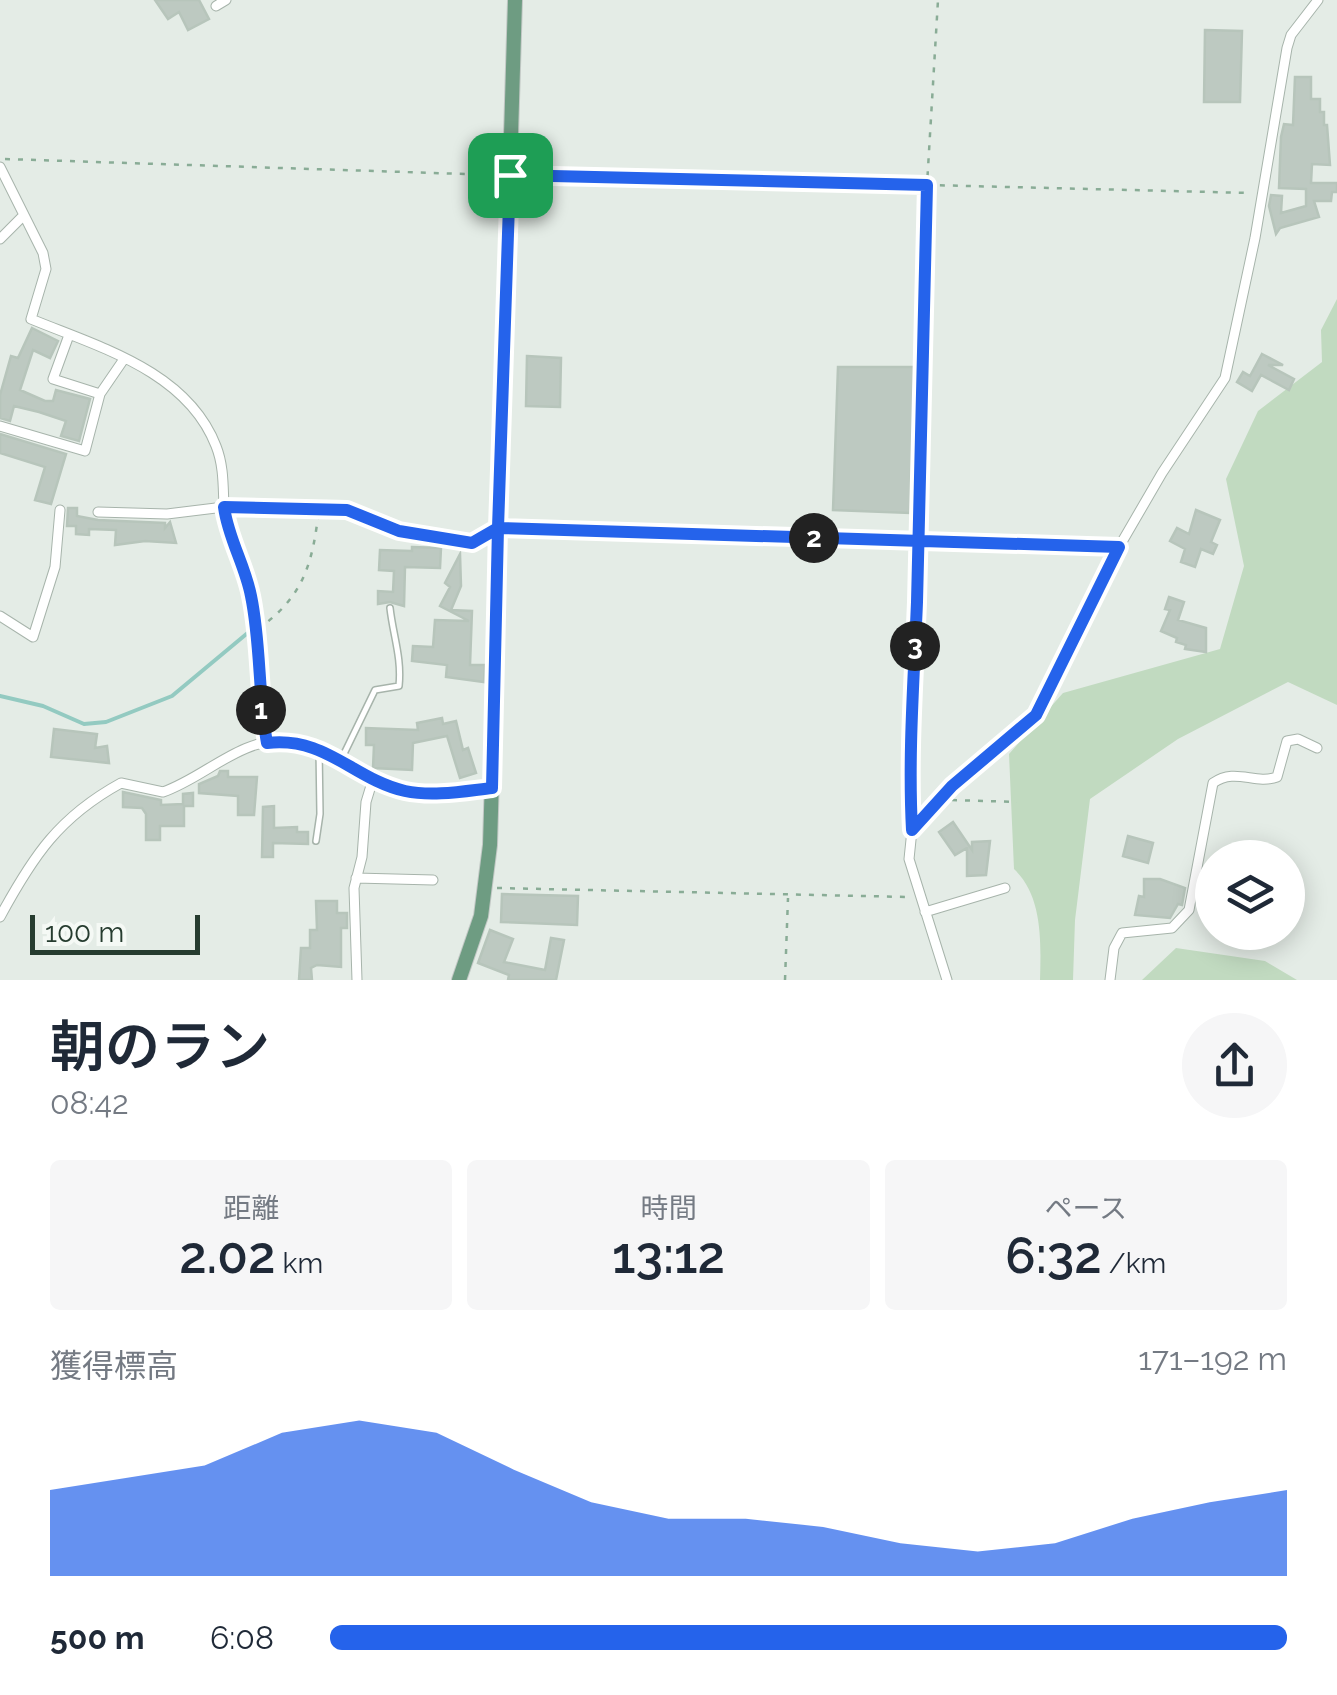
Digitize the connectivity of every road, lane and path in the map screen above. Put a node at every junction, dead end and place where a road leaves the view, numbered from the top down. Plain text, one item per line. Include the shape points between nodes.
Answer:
1 (226, 0) edge
2 (515, 0) edge
3 (938, 0) edge
4 (1318, 0) edge
5 (216, 6) dead end
6 (0, 158) edge
7 (0, 167) edge
8 (510, 175) junction
9 (927, 185) junction
10 (1263, 193) junction
11 (24, 215) junction
12 (0, 239) edge
13 (69, 335) junction
14 (124, 359) junction
15 (100, 394) junction
16 (0, 426) edge
17 (224, 507) junction
18 (319, 507) junction
19 (60, 510) dead end
20 (98, 512) dead end
21 (498, 528) junction
22 (918, 542) junction
23 (1119, 547) junction
24 (390, 608) dead end
25 (0, 616) edge
26 (257, 630) junction
27 (267, 743) junction
28 (1317, 748) dead end
29 (319, 749) junction
30 (341, 760) junction
31 (373, 779) junction
32 (492, 788) junction
33 (940, 798) junction
34 (1016, 802) dead end
35 (912, 830) junction
36 (316, 840) dead end
37 (356, 878) junction
38 (433, 880) dead end
39 (487, 888) junction
40 (1006, 888) dead end
41 (788, 897) junction
42 (921, 897) junction
43 (925, 912) junction
44 (0, 916) edge
45 (356, 980) edge
46 (459, 980) edge
47 (785, 980) edge
48 (947, 980) edge
49 (1110, 980) edge

1 - 5 street
2 - 8 main road
3 - 9 path
4 - 10 street via 1292,34
6 - 8 path
7 - 11 street
8 - 9 path
8 - 21 main road
9 - 10 path
9 - 22 path
10 - 23 street via 1225,378
11 - 12 street
11 - 13 street via 46,269 31,319
13 - 14 street
13 - 15 street via 53,379
14 - 15 street
14 - 17 street via 167,381 206,426 222,466
15 - 16 street via 85,451
17 - 18 path
17 - 20 street
17 - 26 path
18 - 21 path via 347,510 399,531 472,543
18 - 26 path via 313,560 294,595
19 - 25 street via 55,566 34,636
21 - 22 path
21 - 32 main road
22 - 23 path
22 - 35 path
23 - 33 street via 1036,715
24 - 30 lane via 402,660 399,686 375,690
26 - 27 path
27 - 29 street via 290,740
27 - 44 street via 224,756 163,792 121,783 104,792 54,830
28 - 49 street via 1288,741 1278,776 1224,775 1214,783 1190,910 1172,928 1122,933
29 - 30 street
29 - 36 lane
30 - 31 street
31 - 32 street via 406,792
31 - 37 street
32 - 39 main road
33 - 34 path
33 - 35 street
35 - 42 street via 910,858
37 - 38 street
37 - 45 street
39 - 41 path
39 - 46 main road
40 - 43 street
41 - 42 path
41 - 47 path
42 - 43 street
43 - 48 street

